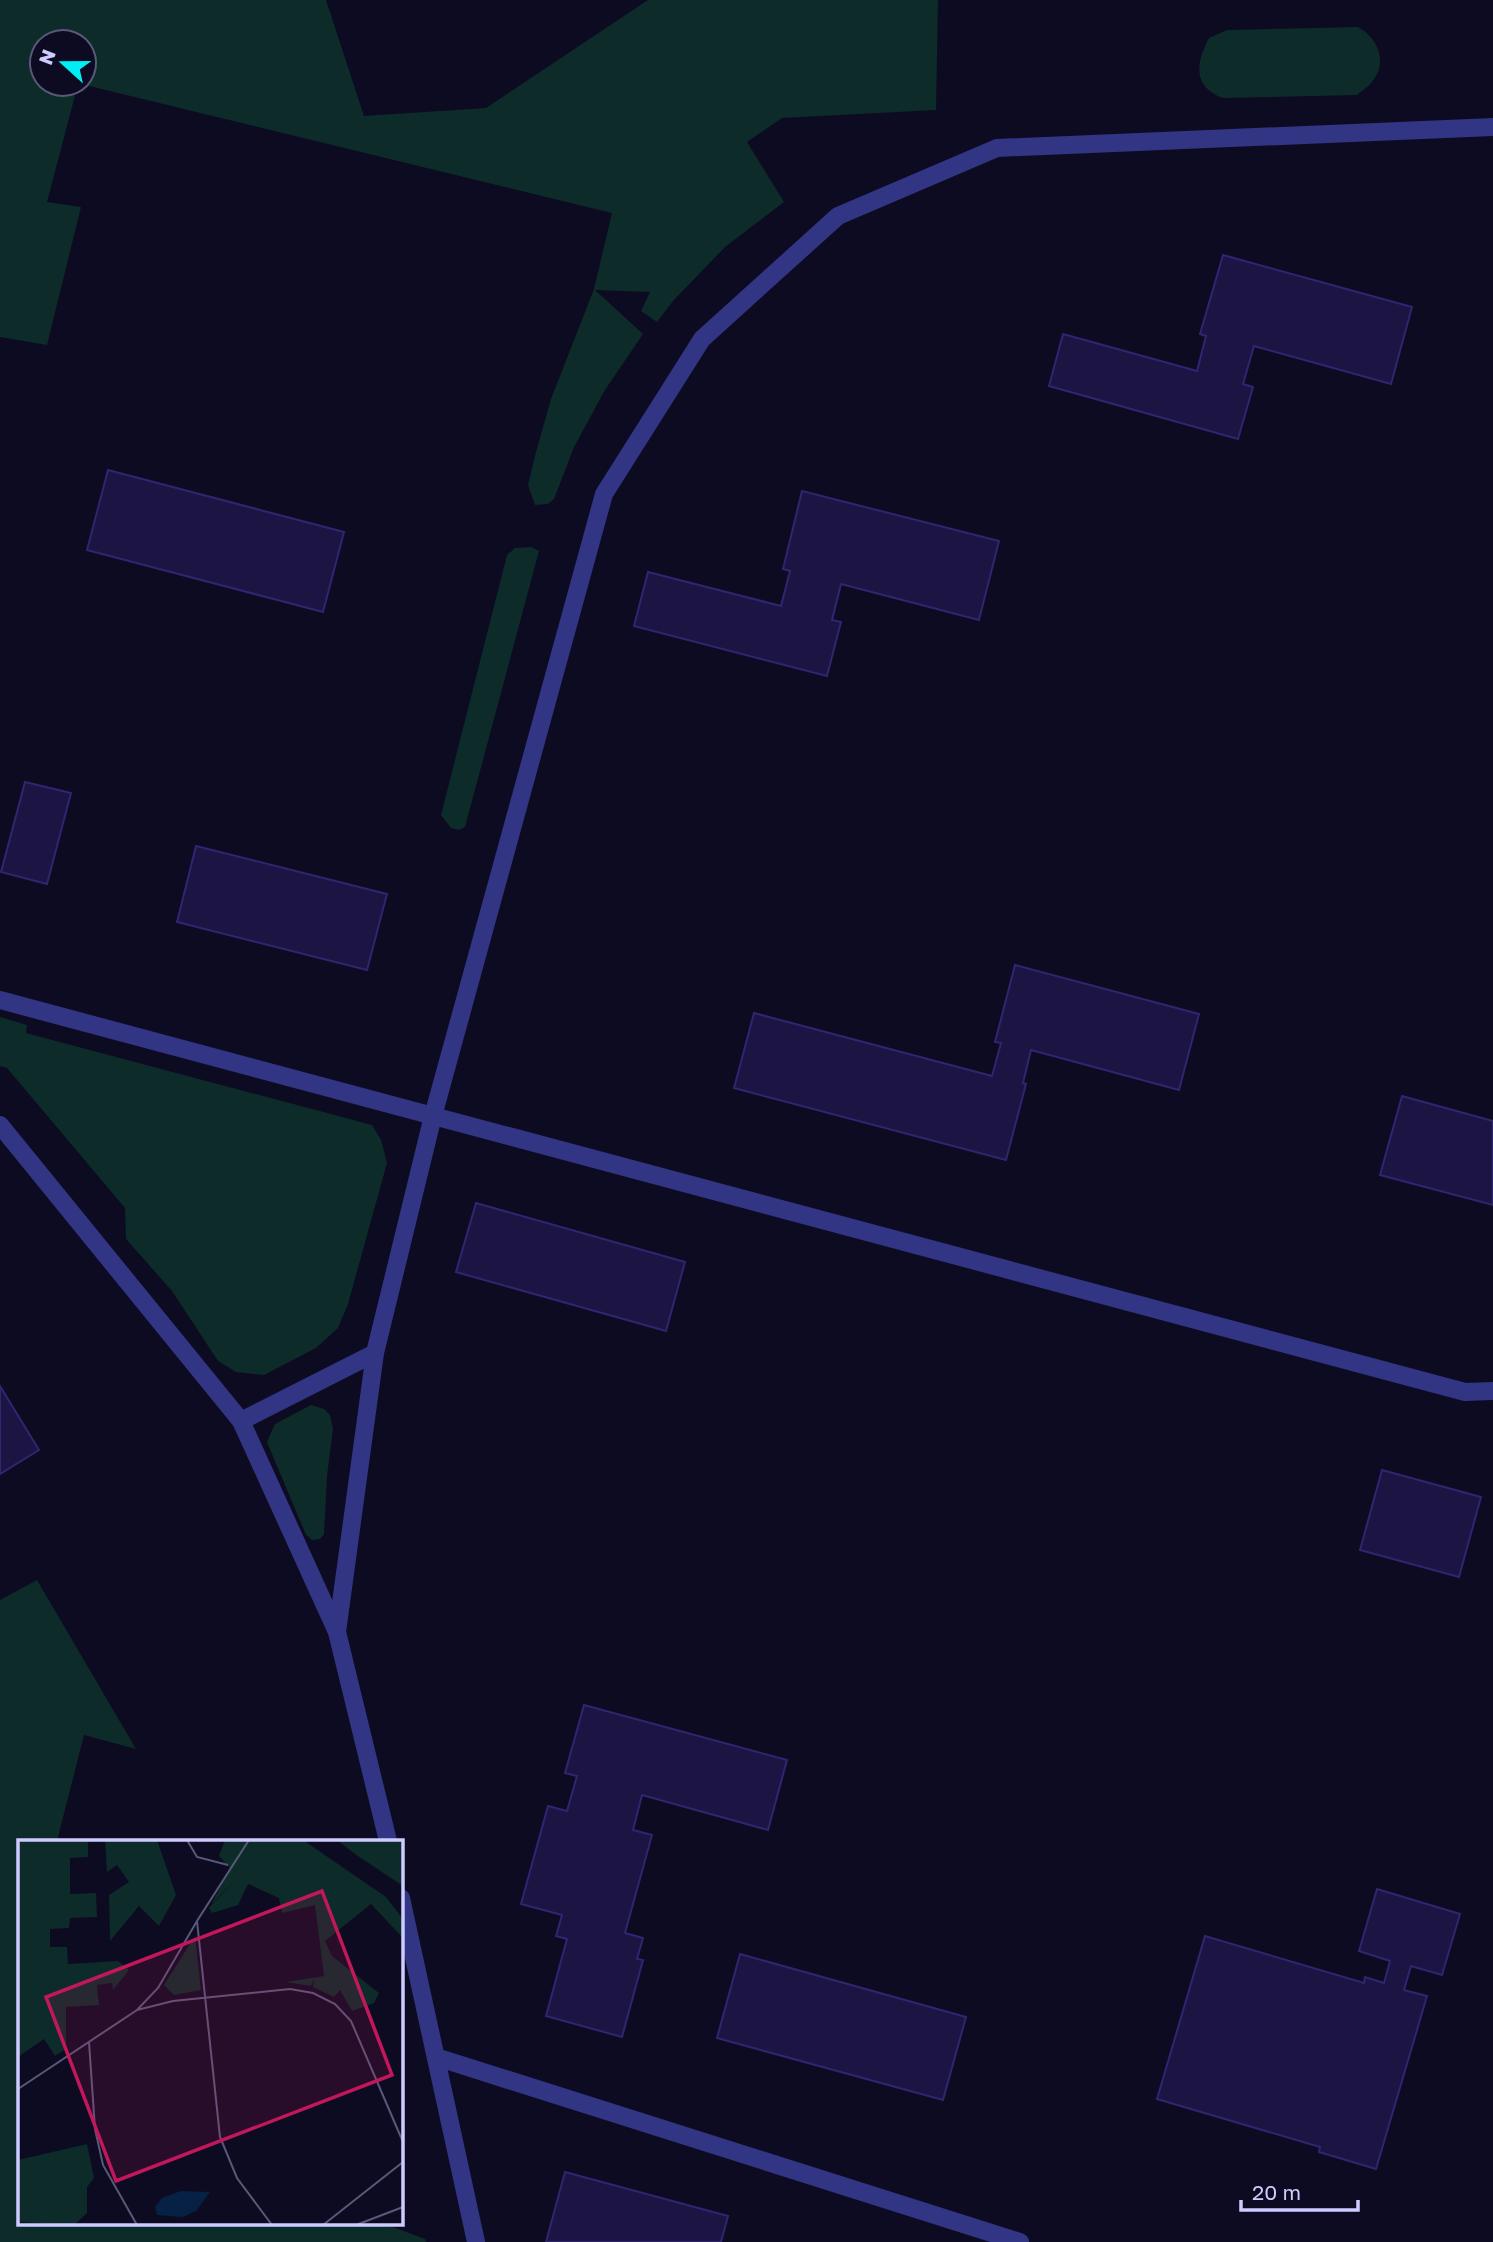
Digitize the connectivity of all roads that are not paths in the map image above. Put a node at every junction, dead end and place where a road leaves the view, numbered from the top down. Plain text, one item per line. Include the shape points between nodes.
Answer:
1 (1493, 127) edge
2 (0, 1000) edge
3 (433, 1116) junction
4 (0, 1125) edge
5 (376, 1353) junction
6 (1493, 1391) edge
7 (241, 1421) junction
8 (337, 1632) junction
9 (388, 1840) edge
10 (402, 1903) edge
11 (436, 2057) junction
12 (476, 2242) edge
13 (1020, 2242) edge

1 - 3 street via 997,148 838,216 702,339 604,494
2 - 3 street
3 - 5 street
3 - 6 street via 1465,1392
4 - 7 street
5 - 7 street
5 - 8 street
7 - 8 street
8 - 9 street
10 - 11 street
11 - 12 street
11 - 13 street

